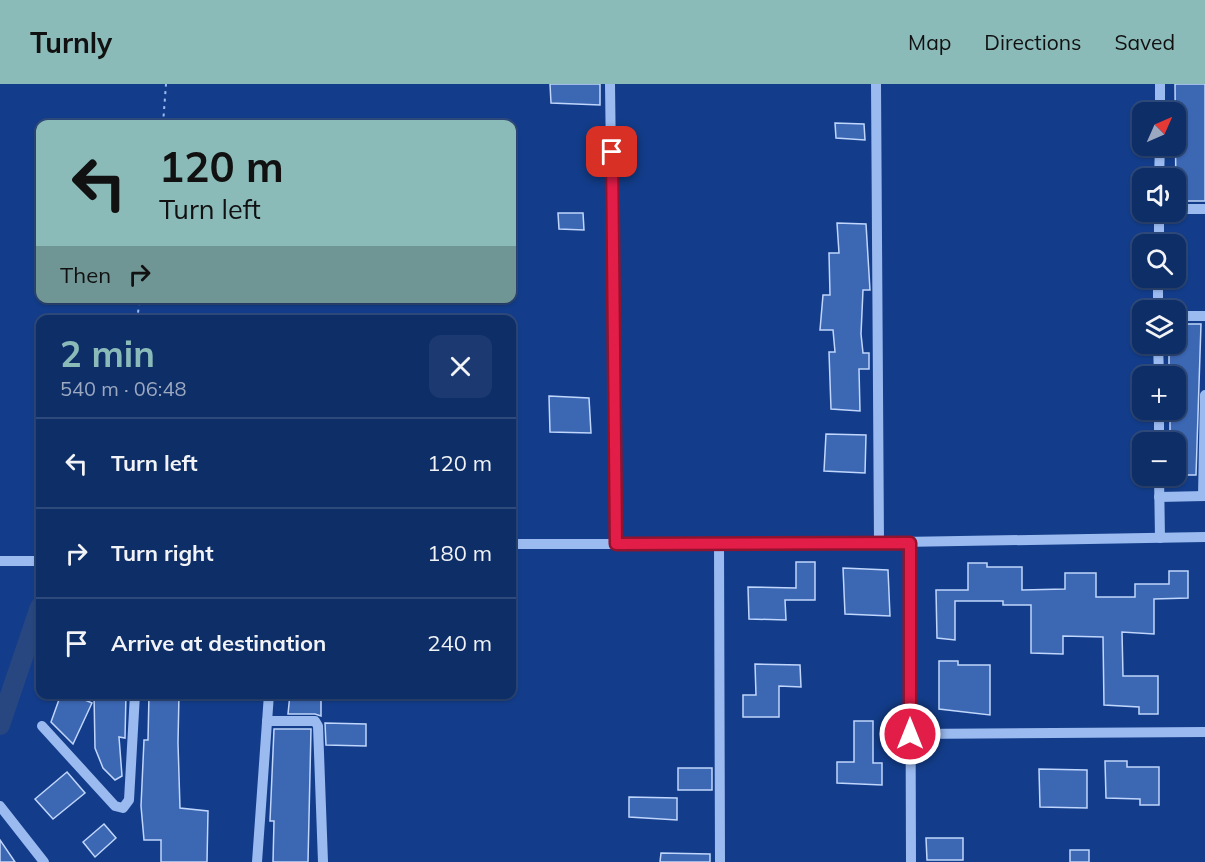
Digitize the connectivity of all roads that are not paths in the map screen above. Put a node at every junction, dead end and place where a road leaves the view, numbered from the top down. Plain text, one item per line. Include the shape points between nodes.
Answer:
1 (610, 84) edge
2 (876, 84) edge
3 (1160, 84) edge
4 (1160, 102) edge
5 (1186, 209) edge
6 (1205, 209) edge
7 (1186, 315) edge
8 (1205, 316) edge
9 (1205, 396) edge
10 (1159, 486) edge
11 (1204, 496) edge
12 (1159, 497) junction
13 (1205, 537) edge
14 (1160, 538) junction
15 (879, 543) junction
16 (910, 543) junction
17 (516, 544) edge
18 (616, 544) junction
19 (719, 544) junction
20 (0, 561) edge
21 (36, 561) edge
22 (135, 699) edge
23 (269, 699) edge
24 (267, 721) junction
25 (42, 726) dead end
26 (1205, 732) edge
27 (910, 734) junction
28 (0, 806) edge
29 (44, 862) edge
30 (257, 862) edge
31 (323, 862) edge
32 (720, 862) edge
33 (911, 862) edge

1 - 18 street
2 - 15 street
3 - 4 street
5 - 6 street
7 - 8 street
9 - 11 street
10 - 12 street
11 - 12 street
12 - 14 street
13 - 14 street
14 - 16 street
15 - 16 street
15 - 19 street
16 - 27 street
17 - 18 street
18 - 19 street
19 - 32 street
20 - 21 street
22 - 25 street via 129,800 123,808 115,806
23 - 24 street
24 - 30 street
24 - 31 street via 315,721 318,726
26 - 27 street
27 - 33 street
28 - 29 street

